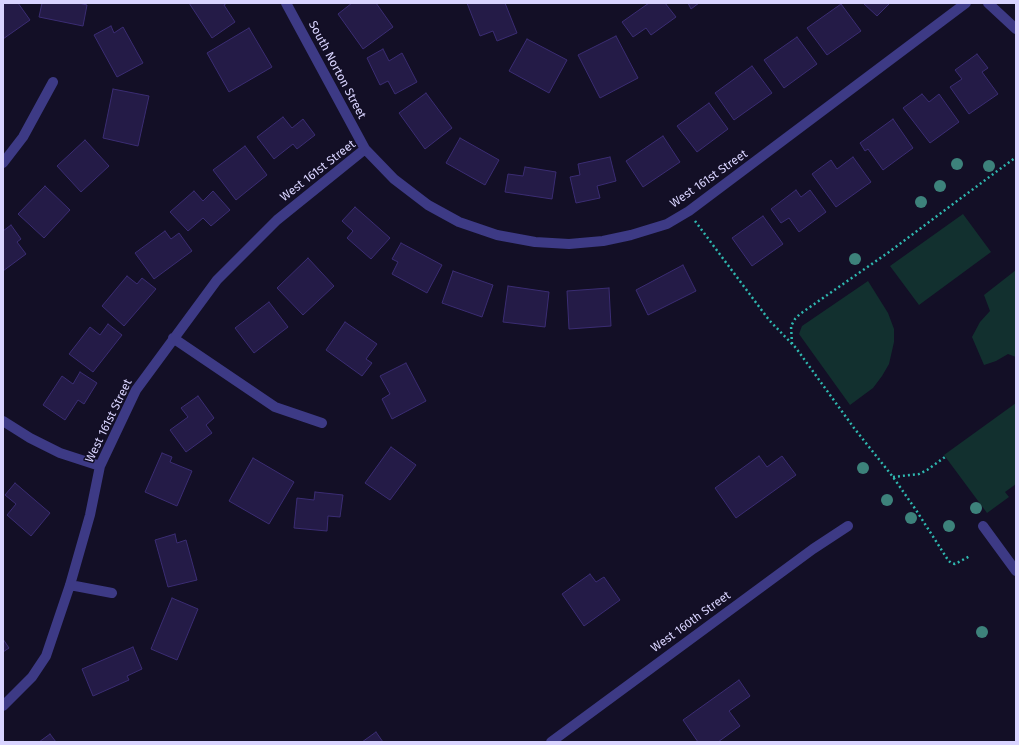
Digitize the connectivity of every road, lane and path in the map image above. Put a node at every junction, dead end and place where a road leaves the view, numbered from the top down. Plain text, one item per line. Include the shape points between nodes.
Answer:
1 (286, 3) edge
2 (966, 3) edge
3 (988, 3) edge
4 (1016, 29) edge
5 (53, 82) dead end
6 (365, 149) junction
7 (1016, 157) edge
8 (3, 162) edge
9 (695, 221) dead end
10 (173, 338) junction
11 (792, 344) junction
12 (3, 421) edge
13 (322, 423) dead end
14 (945, 457) dead end
15 (100, 466) junction
16 (893, 477) junction
17 (848, 526) dead end
18 (983, 526) dead end
19 (970, 556) dead end
20 (1016, 571) edge
21 (70, 585) junction
22 (112, 593) dead end
23 (3, 706) edge
24 (551, 742) edge

1 - 6 street, South Norton Street
2 - 6 street, West 161st Street via 690,211 667,224 631,235 569,244 535,242 497,235 459,222 428,205 394,179
3 - 4 street
5 - 8 street via 23,137
6 - 10 street, West 161st Street via 277,220 216,280
7 - 11 path via 889,252 800,314 791,326
9 - 11 path via 769,320
10 - 13 street via 275,407
10 - 15 street, West 161st Street via 136,390
11 - 16 path
12 - 15 street via 60,453
14 - 16 path via 919,474
15 - 21 street, West 161st Street via 90,515
16 - 19 path via 951,563 955,564
17 - 24 street, West 160th Street
18 - 20 street
21 - 22 street
21 - 23 street, West 161st Street via 46,656 32,677

